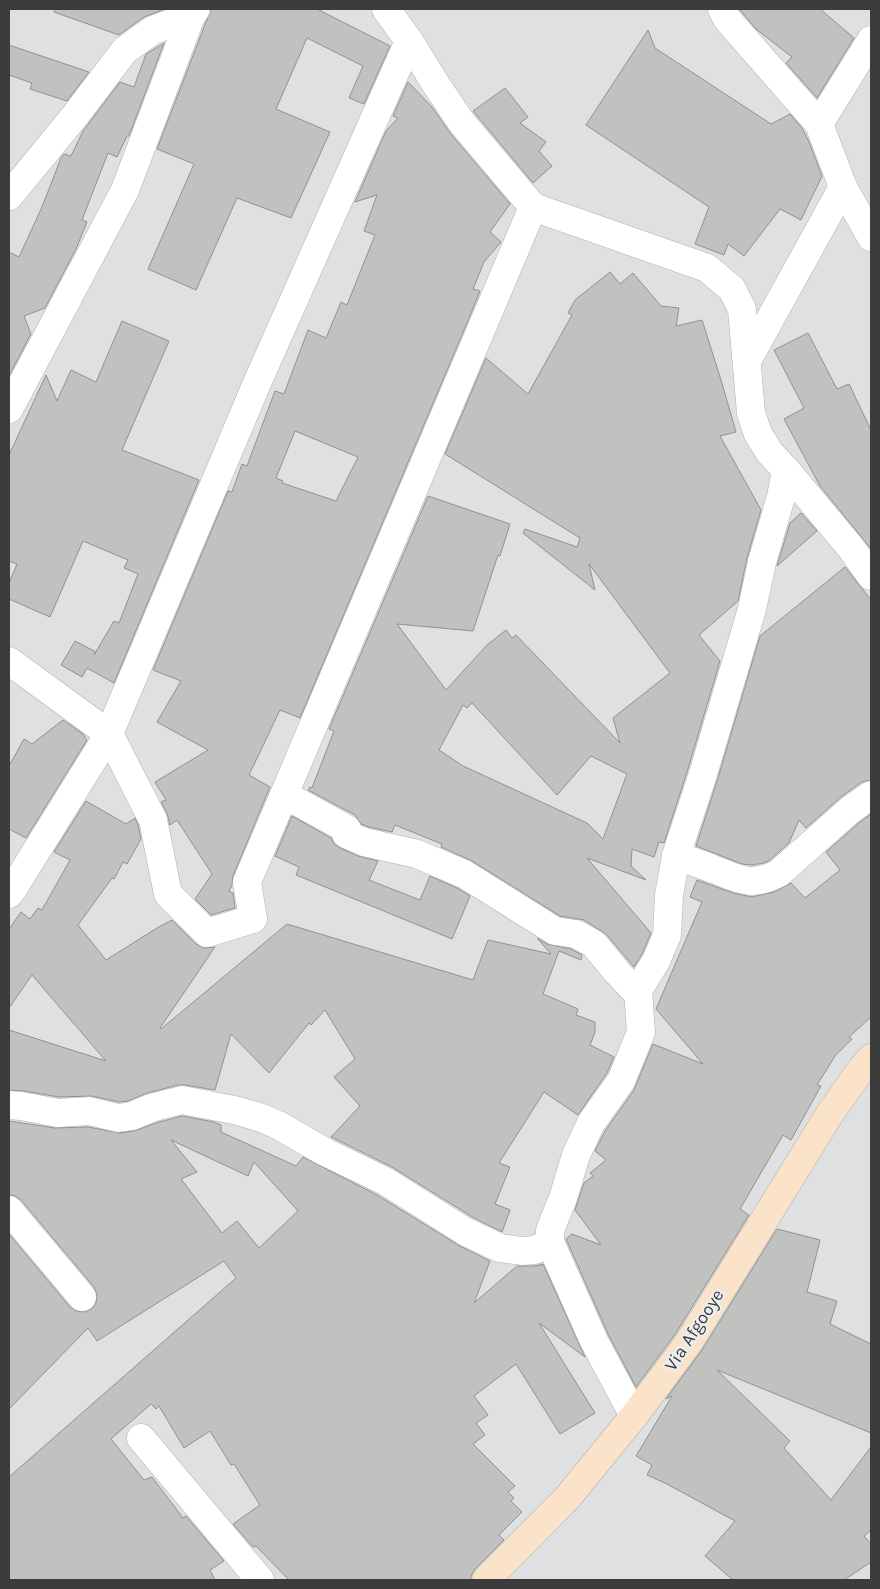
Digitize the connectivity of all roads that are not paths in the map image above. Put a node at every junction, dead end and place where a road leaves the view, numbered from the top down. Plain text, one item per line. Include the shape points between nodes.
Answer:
1 (386, 9) edge
2 (722, 9) edge
3 (194, 12) edge
4 (410, 40) junction
5 (871, 40) edge
6 (820, 124) junction
7 (843, 187) junction
8 (9, 196) edge
9 (533, 207) junction
10 (871, 237) edge
11 (747, 361) junction
12 (9, 406) edge
13 (786, 470) junction
14 (871, 576) edge
15 (9, 661) edge
16 (109, 734) junction
17 (285, 795) junction
18 (871, 795) edge
19 (676, 856) junction
20 (9, 894) edge
21 (638, 990) junction
22 (871, 1058) edge
23 (9, 1106) edge
24 (9, 1210) edge
25 (550, 1242) junction
26 (82, 1297) dead end
27 (634, 1416) junction
28 (141, 1438) dead end
29 (260, 1580) edge
30 (486, 1580) edge

1 - 4 street
2 - 6 street
3 - 8 street via 153,30 125,50
3 - 12 street via 125,190
4 - 9 street via 462,123
4 - 16 street via 257,383
5 - 6 street
6 - 7 street
7 - 10 street
7 - 11 street
9 - 11 street via 707,268 732,289 742,309
9 - 17 street
11 - 13 street via 751,413 758,434
13 - 14 street via 852,548
13 - 19 street via 752,609
15 - 16 street
16 - 17 street via 153,820 168,894 208,933 253,920 247,882
16 - 20 street
17 - 21 street via 347,829 346,834 364,842 417,854 464,874 555,931 576,934 594,944 617,972
18 - 19 street via 768,879 755,882 736,879
19 - 21 street via 669,895 667,935
21 - 25 street via 641,1032 621,1081 591,1123 576,1155 550,1230
22 - 27 main road, Via Afgooye via 829,1115 689,1342
23 - 25 street via 58,1113 89,1111 118,1118 182,1100 234,1110 278,1125 385,1181 466,1232 500,1248 522,1252
24 - 26 street
25 - 27 street via 594,1341
27 - 30 main road, Via Afgooye via 568,1497
28 - 29 street

